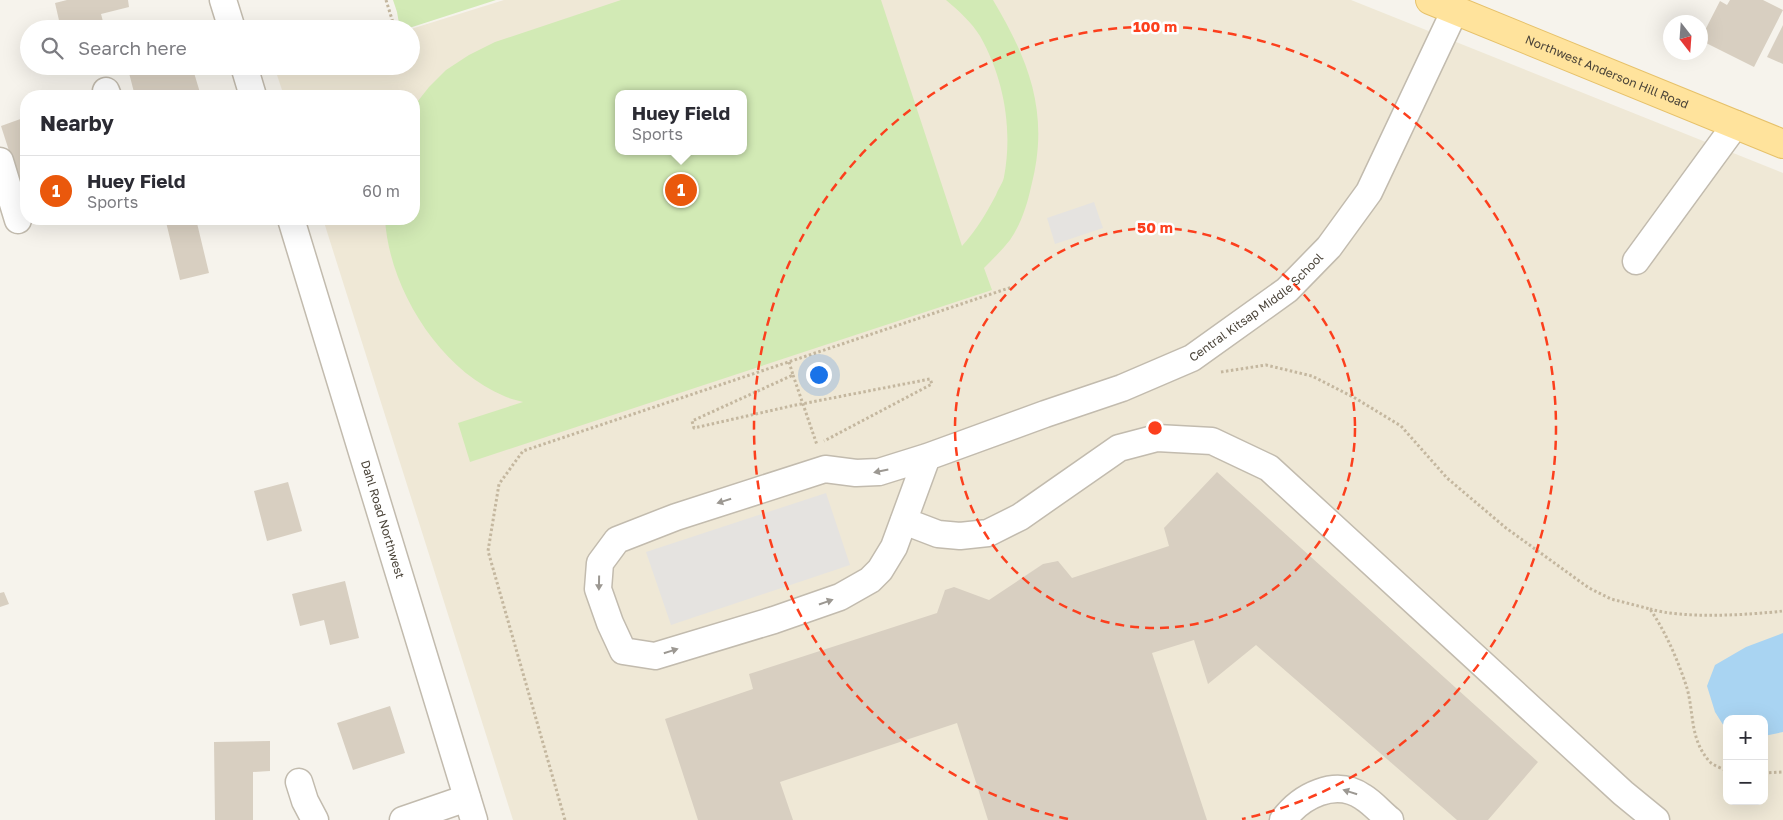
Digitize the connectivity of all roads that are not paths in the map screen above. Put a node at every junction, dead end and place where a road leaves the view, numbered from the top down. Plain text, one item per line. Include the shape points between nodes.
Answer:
1 (223, 0) edge
2 (1430, 0) edge
3 (1455, 10) junction
4 (229, 20) edge
5 (247, 75) edge
6 (251, 90) edge
7 (1736, 124) junction
8 (1783, 144) edge
9 (0, 161) edge
10 (15, 221) edge
11 (293, 225) edge
12 (1636, 261) dead end
13 (927, 457) junction
14 (904, 521) junction
15 (298, 782) dead end
16 (471, 809) edge
17 (315, 820) edge
18 (403, 820) edge
19 (1283, 820) edge
20 (1390, 820) edge
21 (1656, 820) edge

1 - 4 street
2 - 3 main road, Northwest Anderson Hill Road
3 - 7 main road, Northwest Anderson Hill Road
3 - 13 street, Central Kitsap Middle School via 1369,192 1329,248 1288,290 1192,358 1122,388
5 - 6 street
7 - 8 main road, Northwest Anderson Hill Road
7 - 12 street
9 - 10 street
11 - 16 street, Dahl Road Northwest
13 - 14 street
13 -> 14 street, Central Kitsap Middle School via 879,472 856,473 821,457 617,540 600,563 598,589 624,651 655,656 846,595 880,570
14 - 21 street via 938,534 988,533 1020,517 1119,448 1157,438 1212,441 1270,468
15 - 17 street
16 - 18 street
20 -> 19 street via 1363,797 1333,788 1304,800

